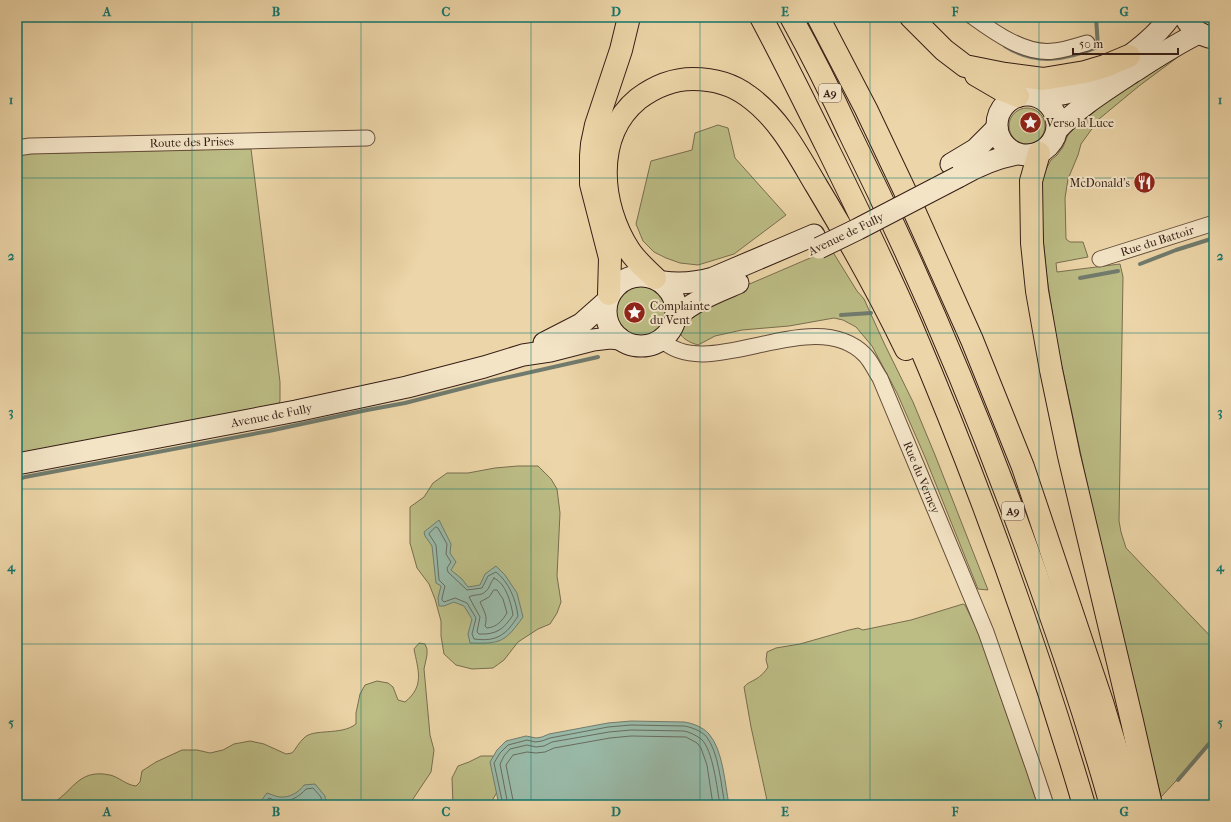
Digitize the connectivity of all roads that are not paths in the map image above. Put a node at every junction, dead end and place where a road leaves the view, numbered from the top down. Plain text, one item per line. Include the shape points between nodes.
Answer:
1 (629, 17) edge
2 (761, 17) edge
3 (791, 17) edge
4 (818, 17) edge
5 (911, 17) edge
6 (973, 17) edge
7 (1170, 17) edge
8 (1185, 17) edge
9 (1209, 37) edge
10 (1087, 43) dead end
11 (1129, 56) junction
12 (965, 66) junction
13 (1018, 96) junction
14 (1039, 97) junction
15 (997, 128) junction
16 (1057, 130) junction
17 (367, 138) dead end
18 (17, 148) edge
19 (1039, 153) junction
20 (1017, 154) junction
21 (955, 170) junction
22 (1214, 223) edge
23 (817, 242) junction
24 (1100, 259) dead end
25 (659, 280) junction
26 (608, 298) junction
27 (676, 317) junction
28 (620, 339) junction
29 (662, 340) junction
30 (523, 355) junction
31 (17, 464) edge
32 (1000, 548) junction
33 (1046, 805) edge
34 (1084, 805) edge
35 (1111, 805) edge
36 (1133, 805) edge
37 (1151, 805) edge

1 - 26 highway via 596,125 590,156 591,184 609,251
2 - 32 highway via 843,180 907,317
3 - 35 highway, A9 via 895,225 971,401 1047,604
4 - 36 highway, A9 via 866,109 915,214 972,340 1023,467 1102,702
5 - 12 highway via 944,50
6 - 10 street via 1001,36 1033,50 1054,52
7 - 11 main road via 1163,28
8 - 9 main road via 1189,24
9 - 16 main road via 1186,39 1103,91
11 - 12 highway via 1085,72 1043,79
11 - 14 main road via 1082,88
12 - 13 highway via 985,81
13 - 14 main road
13 - 15 main road via 1009,100 1000,110
14 - 16 main road via 1054,111
15 - 20 main road via 1002,142
15 - 21 main road, Avenue de Fully
16 - 19 main road via 1050,146
17 - 18 street, Route des Prises
19 - 20 main road via 1030,156
19 - 37 highway via 1031,182 1032,243 1037,292 1069,456
20 - 21 main road, Avenue de Fully
21 - 23 main road, Avenue de Fully, bridge via 858,229
22 - 24 street, Rue du Battoir
23 - 25 main road, Avenue de Fully via 699,282 687,284
23 - 27 main road, Avenue de Fully via 712,294
25 - 26 main road via 639,275 629,277 620,282
25 - 27 main road via 672,292
25 - 32 highway via 630,252 612,211 606,168 610,140 625,112 655,88 686,79 726,84 749,96 773,119 820,192 897,331
26 - 28 main road via 608,322
26 - 30 main road, Avenue de Fully via 581,324
27 - 29 main road via 671,330
28 - 29 main road via 638,346
28 - 30 main road, Avenue de Fully via 593,340
29 - 33 street, Rue du Verney via 675,349 695,353 728,351 810,336 830,337 849,343 866,355 880,378 975,603
30 - 31 main road, Avenue de Fully via 441,379 358,398
32 - 34 highway via 1045,678

